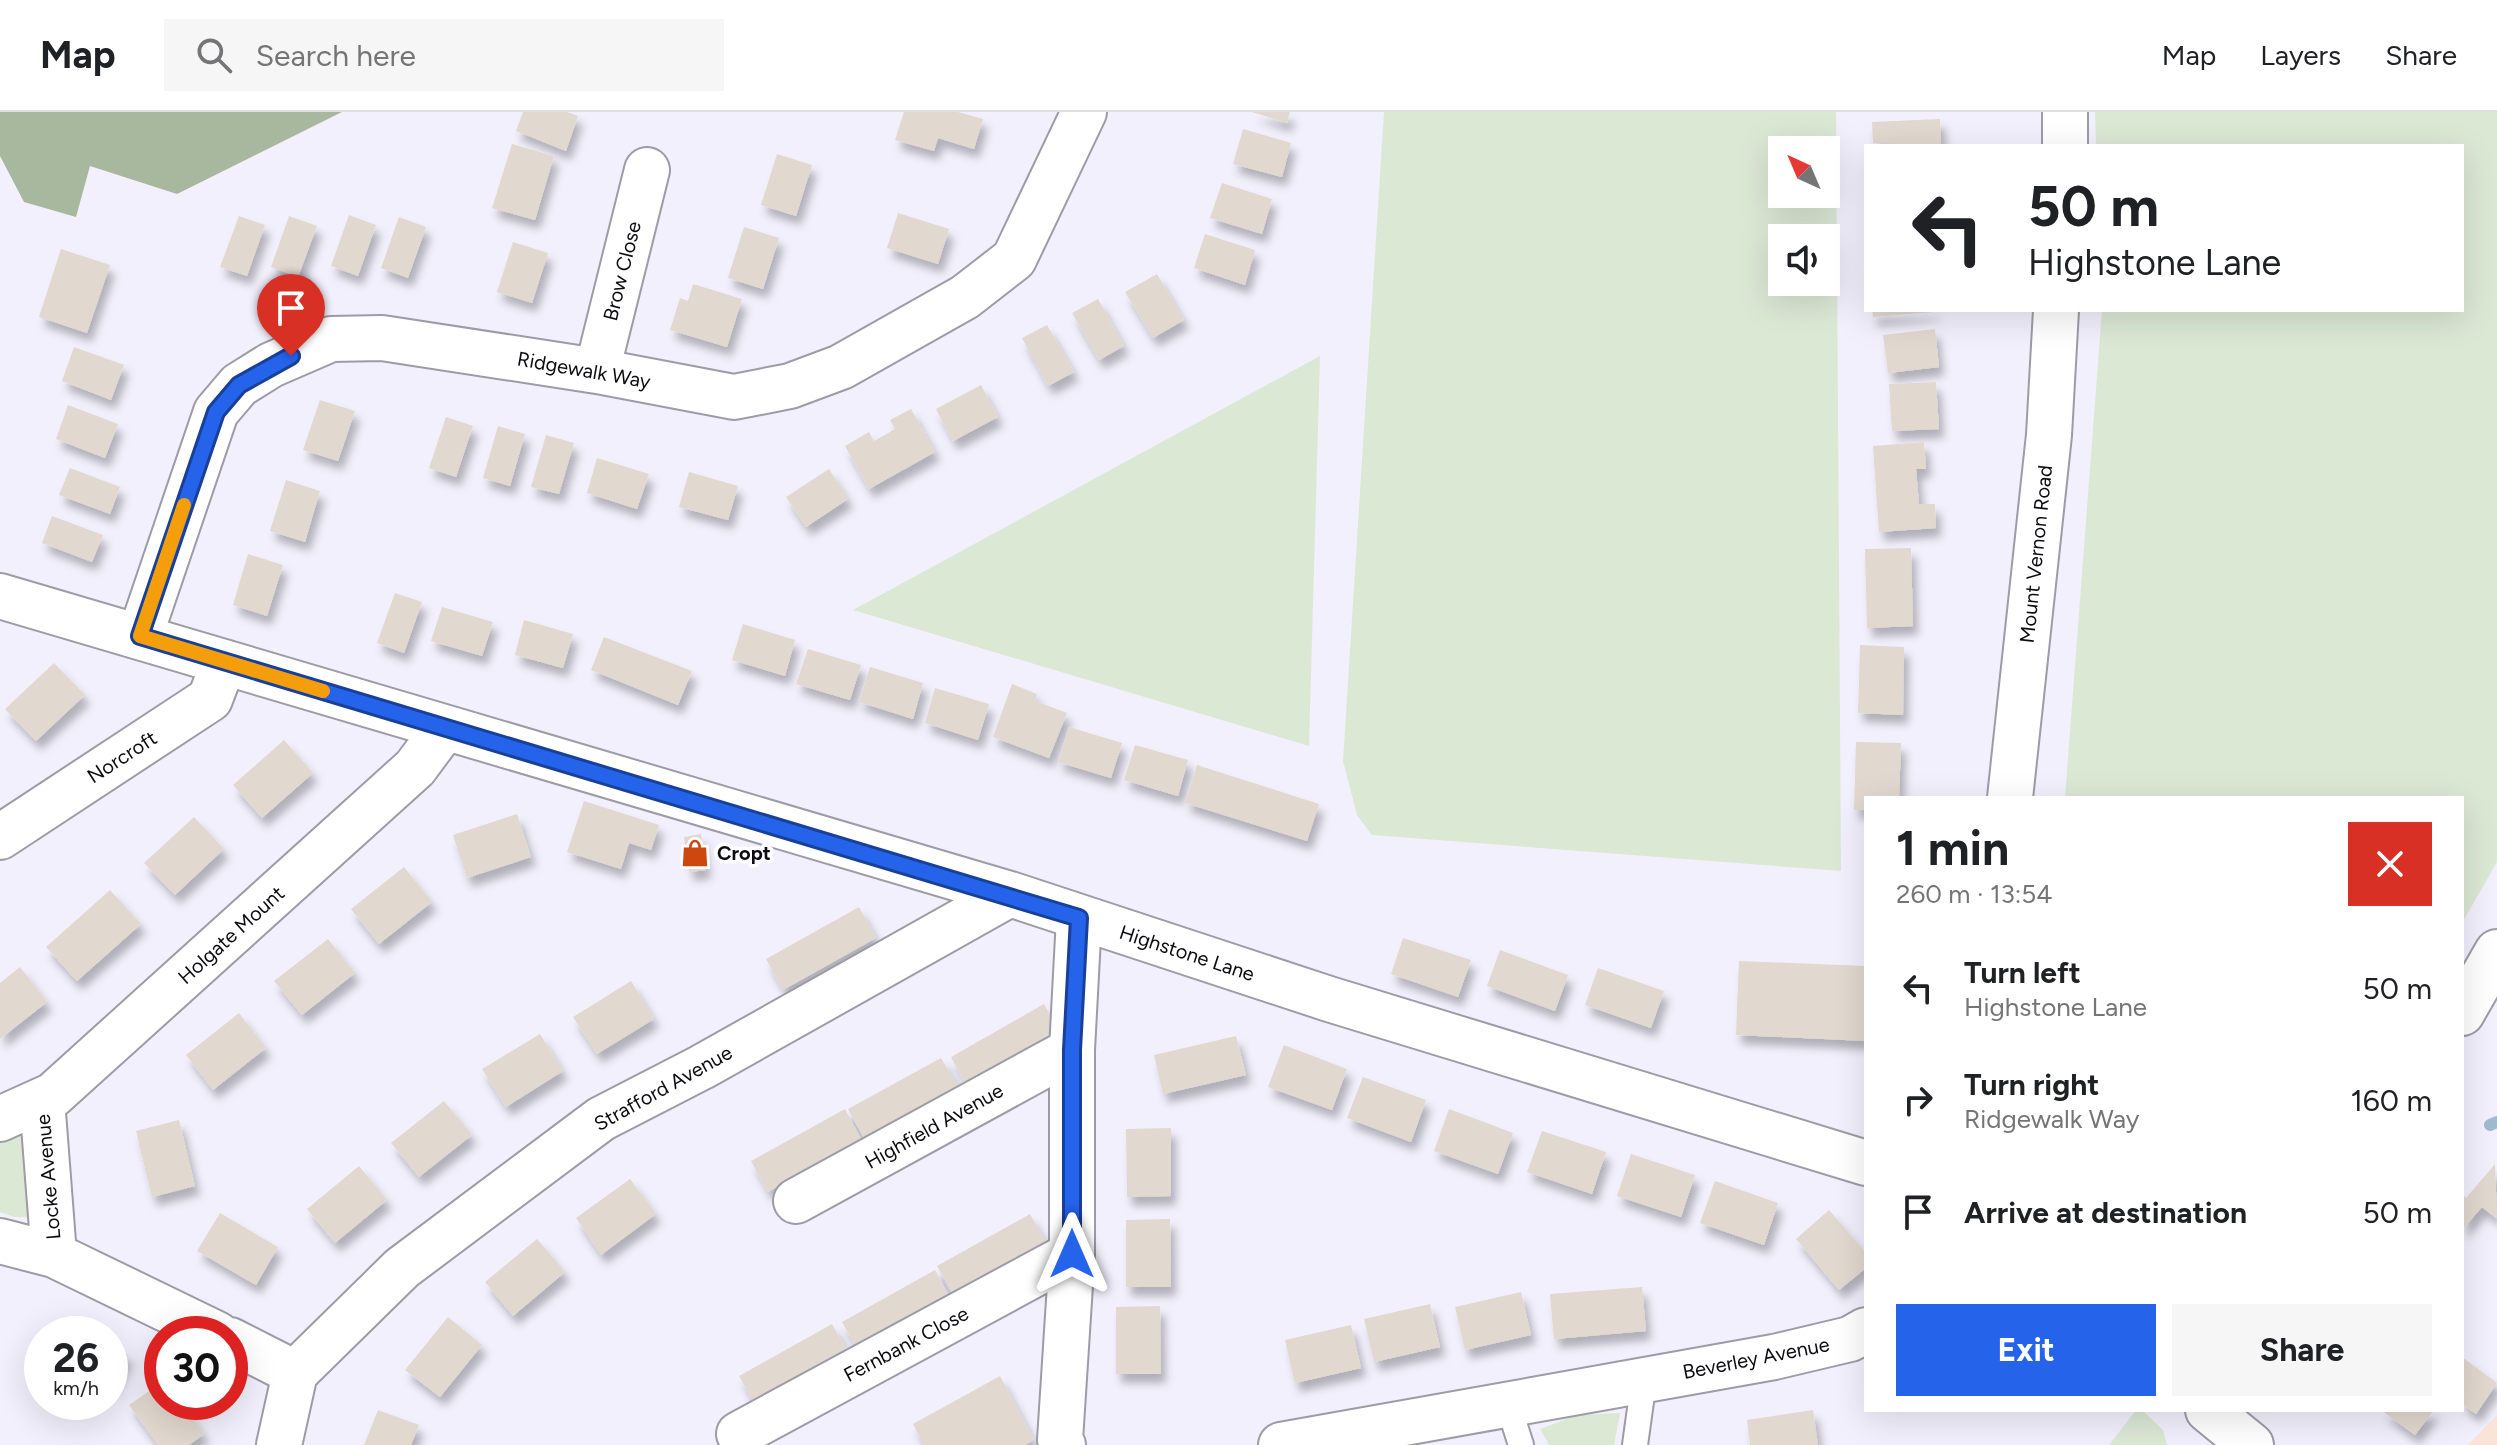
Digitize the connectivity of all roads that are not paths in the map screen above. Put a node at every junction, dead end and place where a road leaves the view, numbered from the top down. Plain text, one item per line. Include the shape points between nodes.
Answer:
1 (1084, 112) edge
2 (2065, 112) edge
3 (2065, 144) edge
4 (647, 170) dead end
5 (2056, 312) edge
6 (597, 371) junction
7 (0, 596) edge
8 (140, 636) junction
9 (224, 662) junction
10 (444, 729) junction
11 (2010, 796) edge
12 (0, 837) edge
13 (1010, 894) junction
14 (1079, 918) junction
15 (2497, 952) edge
16 (2464, 1010) edge
17 (1072, 1050) junction
18 (42, 1100) junction
19 (0, 1119) edge
20 (1864, 1162) edge
21 (796, 1201) dead end
22 (0, 1241) edge
23 (1072, 1254) junction
24 (54, 1255) junction
25 (180, 1316) edge
26 (1864, 1331) edge
27 (248, 1349) edge
28 (295, 1373) junction
29 (1644, 1380) junction
30 (1508, 1404) junction
31 (739, 1434) dead end
32 (279, 1445) edge
33 (1063, 1445) edge
34 (1281, 1445) edge
35 (1521, 1445) edge
36 (1635, 1445) edge

1 - 6 street, Ridgewalk Way via 1014,259 965,297 841,367 790,386 734,397
2 - 3 street
4 - 6 street, Brow Close
5 - 11 street, Mount Vernon Road via 2049,435
6 - 8 street, Ridgewalk Way via 382,338 331,339 271,365 239,385 216,412
7 - 8 street, Highstone Lane
8 - 9 street, Highstone Lane
9 - 10 street, Highstone Lane
9 - 12 street, Norcroft via 210,699
10 - 13 street, Highstone Lane
10 - 18 street, Holgate Mount via 415,768
13 - 14 street, Highstone Lane
13 - 28 street, Strafford Avenue via 601,1119 402,1268
14 - 17 street
14 - 20 street, Highstone Lane
15 - 16 street
17 - 21 street, Highfield Avenue
17 - 23 street
18 - 19 street, Holgate Mount
18 - 24 street, Locke Avenue
22 - 24 street, Locke Avenue
23 - 31 street, Fernbank Close
23 - 33 street
24 - 25 street, Locke Avenue
26 - 29 street, Beverley Avenue via 1774,1357
27 - 28 street
28 - 32 street
29 - 30 street, Beverley Avenue
29 - 36 lane
30 - 34 street, Beverley Avenue
30 - 35 lane

